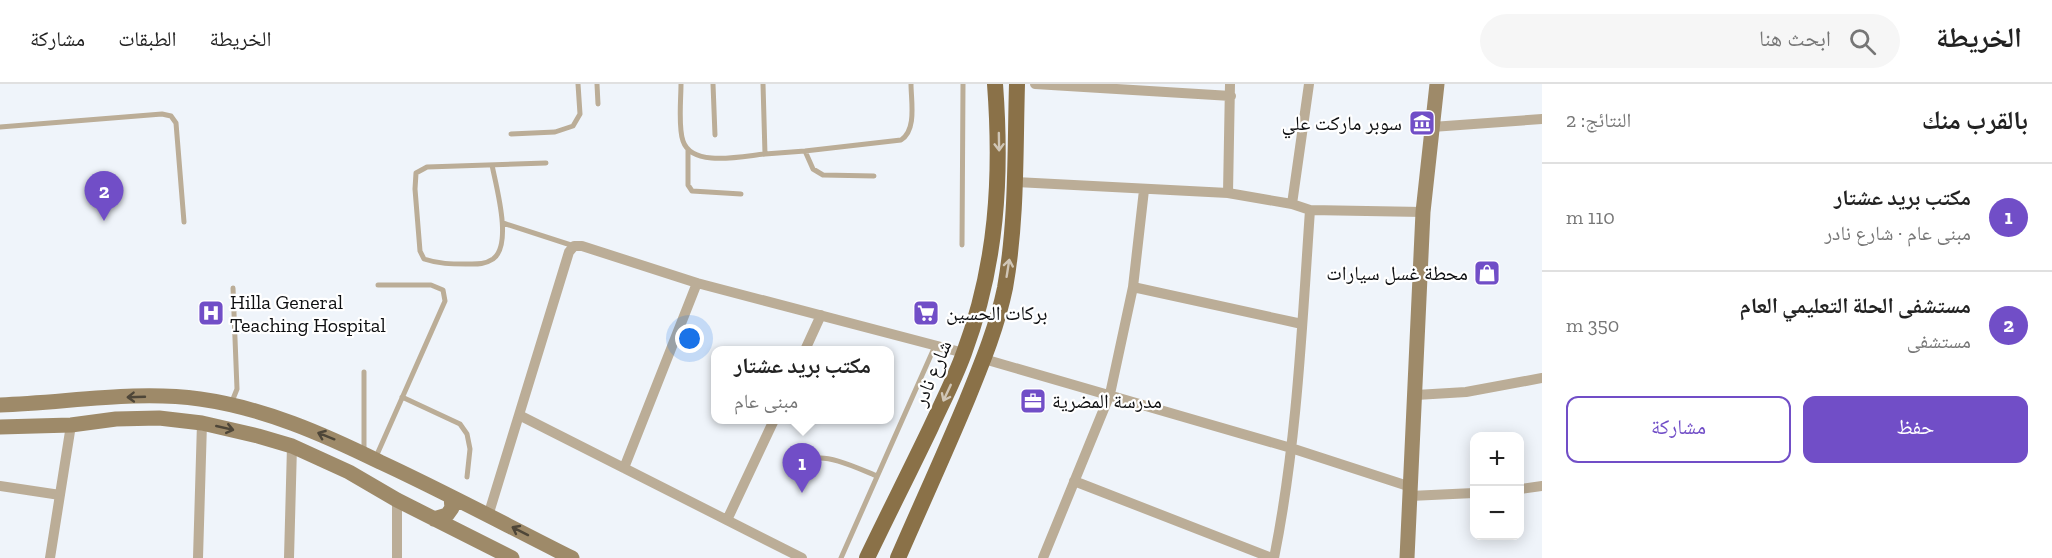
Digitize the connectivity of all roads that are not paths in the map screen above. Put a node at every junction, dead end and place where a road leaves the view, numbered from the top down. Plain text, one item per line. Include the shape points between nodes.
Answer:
1 (578, 84) edge
2 (597, 84) edge
3 (681, 84) edge
4 (713, 84) edge
5 (764, 84) edge
6 (911, 84) edge
7 (963, 84) edge
8 (995, 84) edge
9 (1017, 84) edge
10 (1035, 84) edge
11 (1230, 84) edge
12 (1310, 84) edge
13 (1437, 84) edge
14 (1231, 96) junction
15 (598, 104) dead end
16 (1542, 119) edge
17 (0, 127) edge
18 (1432, 127) junction
19 (511, 134) dead end
20 (715, 135) dead end
21 (687, 150) junction
22 (805, 152) junction
23 (765, 154) junction
24 (546, 163) dead end
25 (492, 165) junction
26 (874, 176) dead end
27 (1014, 182) junction
28 (1144, 190) junction
29 (1228, 193) junction
30 (741, 194) dead end
31 (1292, 204) junction
32 (1310, 210) junction
33 (1423, 212) junction
34 (184, 222) dead end
35 (502, 223) junction
36 (962, 245) dead end
37 (574, 246) junction
38 (697, 283) junction
39 (378, 285) dead end
40 (1133, 287) junction
41 (233, 288) dead end
42 (821, 315) junction
43 (1302, 324) junction
44 (935, 345) junction
45 (807, 346) edge
46 (964, 352) junction
47 (984, 359) junction
48 (364, 372) dead end
49 (1542, 378) edge
50 (1110, 394) junction
51 (1416, 395) junction
52 (402, 397) junction
53 (0, 405) edge
54 (230, 406) junction
55 (519, 416) junction
56 (202, 423) junction
57 (772, 424) edge
58 (71, 425) junction
59 (0, 427) edge
60 (292, 446) junction
61 (1291, 448) junction
62 (918, 454) junction
63 (369, 456) junction
64 (940, 466) junction
65 (624, 468) junction
66 (799, 476) dead end
67 (877, 476) junction
68 (467, 477) dead end
69 (1074, 481) junction
70 (0, 486) edge
71 (1542, 486) edge
72 (1524, 488) edge
73 (1411, 492) junction
74 (1470, 493) edge
75 (60, 495) junction
76 (898, 495) junction
77 (451, 497) junction
78 (397, 500) junction
79 (921, 505) junction
80 (482, 512) junction
81 (434, 519) junction
82 (727, 520) junction
83 (462, 533) junction
84 (493, 554) edge
85 (50, 558) edge
86 (198, 558) edge
87 (289, 558) edge
88 (397, 558) edge
89 (512, 558) edge
90 (572, 558) edge
91 (802, 558) edge
92 (840, 558) edge
93 (867, 558) edge
94 (898, 558) edge
95 (1043, 558) edge
96 (1273, 558) edge
97 (1407, 558) edge

1 - 19 lane via 580,114 573,126 555,132
2 - 15 lane
3 - 21 lane via 682,139
4 - 20 lane
5 - 23 lane
6 - 22 lane via 911,122 901,141
7 - 36 lane
8 -> 46 main road, شارع نادر via 999,138 997,212 980,302
9 - 27 main road
10 - 14 street
11 - 14 street
12 - 31 street
13 - 18 street
14 - 29 street
16 - 18 street
17 - 34 lane via 171,116 176,123
18 - 33 street
21 - 23 lane via 697,157 711,158
21 - 30 lane via 688,185 692,191
22 - 23 lane
22 - 26 lane via 813,168 823,175
24 - 25 lane
25 - 35 lane
25 - 35 lane via 427,167 416,172 420,251 424,259 439,264 481,264 495,258 502,244
27 - 28 street
47 -> 27 main road via 1004,290
28 - 29 street
28 - 40 street
29 - 31 street
31 - 32 street
32 - 33 street
32 - 43 street
33 - 51 street
35 - 37 lane
37 - 38 street
37 - 55 street
38 - 42 street
38 - 65 street
39 - 52 lane via 431,285 443,290 446,302
40 - 43 street
40 - 50 street
41 - 54 lane via 237,389
42 - 44 street
42 - 45 street
43 - 61 street
44 - 46 street
44 - 67 lane
46 -> 62 main road, شارع نادر
47 - 50 street
47 - 64 main road
48 - 63 lane
49 - 51 street via 1466,392
50 - 61 street
50 - 69 street
51 - 73 street
52 - 63 lane
52 - 68 lane via 460,424 470,449
54 -> 53 street via 200,399 148,397
63 -> 54 street via 295,423
55 - 65 street
55 - 80 street
56 - 58 street via 159,418
56 -> 60 street
56 - 86 street
57 - 82 street
58 - 59 street
58 - 75 street
60 - 78 street
60 - 87 street
61 - 73 street
61 - 96 street via 1285,505
62 - 64 main road via 924,464
62 - 76 main road, شارع نادر
63 - 77 street
64 - 79 main road
65 - 82 street
66 - 67 lane via 809,461 818,457
67 - 92 lane
69 - 95 street
69 - 96 street
70 - 75 street
71 - 72 street
73 - 74 street
73 - 97 street
75 - 85 street
76 - 79 main road via 909,495
76 - 93 main road, شارع نادر
77 - 80 street
77 - 81 street via 452,508 447,515
78 - 81 street
78 - 88 street
79 - 94 main road
80 - 83 street via 467,512 462,518
90 -> 80 street
81 - 83 street
82 - 91 street
83 - 84 street
84 - 89 street

